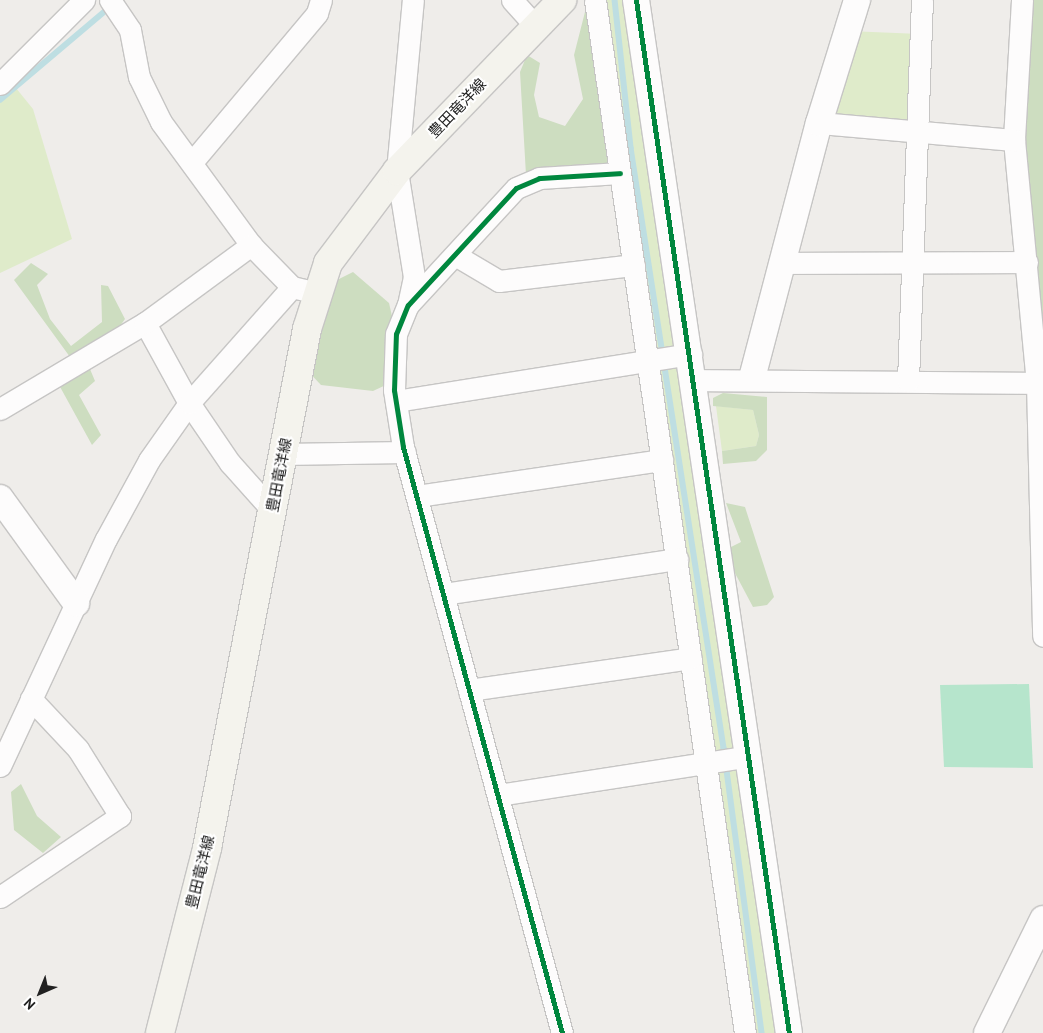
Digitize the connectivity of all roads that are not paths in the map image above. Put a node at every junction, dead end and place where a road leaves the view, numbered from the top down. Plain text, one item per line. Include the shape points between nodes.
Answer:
1 (84, 0) edge
2 (110, 0) edge
3 (321, 0) edge
4 (413, 0) edge
5 (512, 0) edge
6 (562, 0) edge
7 (595, 0) edge
8 (636, 0) edge
9 (857, 0) edge
10 (922, 0) edge
11 (1022, 0) edge
12 (536, 27) junction
13 (0, 84) edge
14 (819, 123) junction
15 (915, 131) junction
16 (1014, 140) junction
17 (193, 161) junction
18 (397, 171) junction
19 (620, 173) junction
20 (251, 245) junction
21 (455, 254) junction
22 (910, 262) junction
23 (1027, 262) junction
24 (782, 263) junction
25 (634, 265) junction
26 (304, 290) junction
27 (1037, 303) edge
28 (408, 305) junction
29 (145, 323) junction
30 (691, 354) junction
31 (648, 359) junction
32 (752, 378) junction
33 (695, 380) junction
34 (908, 381) junction
35 (1037, 384) junction
36 (396, 401) junction
37 (189, 403) junction
38 (0, 409) edge
39 (405, 452) junction
40 (283, 454) junction
41 (662, 460) junction
42 (417, 496) junction
43 (0, 498) edge
44 (272, 510) junction
45 (676, 560) junction
46 (443, 594) junction
47 (76, 603) junction
48 (1043, 636) edge
49 (691, 658) junction
50 (470, 690) junction
51 (31, 700) junction
52 (748, 756) junction
53 (706, 760) junction
54 (0, 766) edge
55 (498, 795) junction
56 (0, 897) edge
57 (1043, 919) edge
58 (160, 1033) edge
59 (562, 1033) edge
60 (745, 1033) edge
61 (789, 1033) edge
62 (987, 1033) edge

1 - 13 street
2 - 17 street via 130,30 139,78 161,122
3 - 17 street via 317,13
4 - 18 street
5 - 12 street
6 - 12 main road, 豊田竜洋線
7 - 19 street
8 - 30 street
9 - 14 street
10 - 15 street
11 - 16 street
12 - 18 main road, 豊田竜洋線
14 - 15 street
14 - 24 street
15 - 16 street
15 - 22 street
16 - 23 street
17 - 20 street
18 - 26 main road, 豊田竜洋線
18 - 28 street via 414,277
19 - 21 street via 538,178 516,188
19 - 25 street
20 - 26 street
20 - 29 street
21 - 25 street via 500,281
21 - 28 street
22 - 23 street
22 - 24 street
22 - 34 street
23 - 27 street
24 - 32 street
25 - 31 street
26 - 37 street
26 - 40 main road, 豊田竜洋線
27 - 35 street
28 - 36 street via 396,334
29 - 37 street
29 - 38 street
30 - 31 street
30 - 33 street
31 - 36 street
31 - 41 street
32 - 33 street
32 - 34 street
33 - 52 street
34 - 35 street
35 - 48 street
36 - 39 street
37 - 44 street via 230,463
37 - 47 street via 149,460
39 - 40 street
39 - 42 street
40 - 44 main road, 豊田竜洋線
41 - 42 street
41 - 45 street
42 - 46 street
43 - 47 street
44 - 58 main road, 豊田竜洋線 via 207,848
45 - 46 street
45 - 49 street
46 - 50 street
47 - 51 street
49 - 50 street
49 - 53 street
50 - 55 street
51 - 54 street
51 - 56 street via 78,749 120,816
52 - 53 street
52 - 61 street
53 - 55 street
53 - 60 street
55 - 59 street
57 - 62 street

